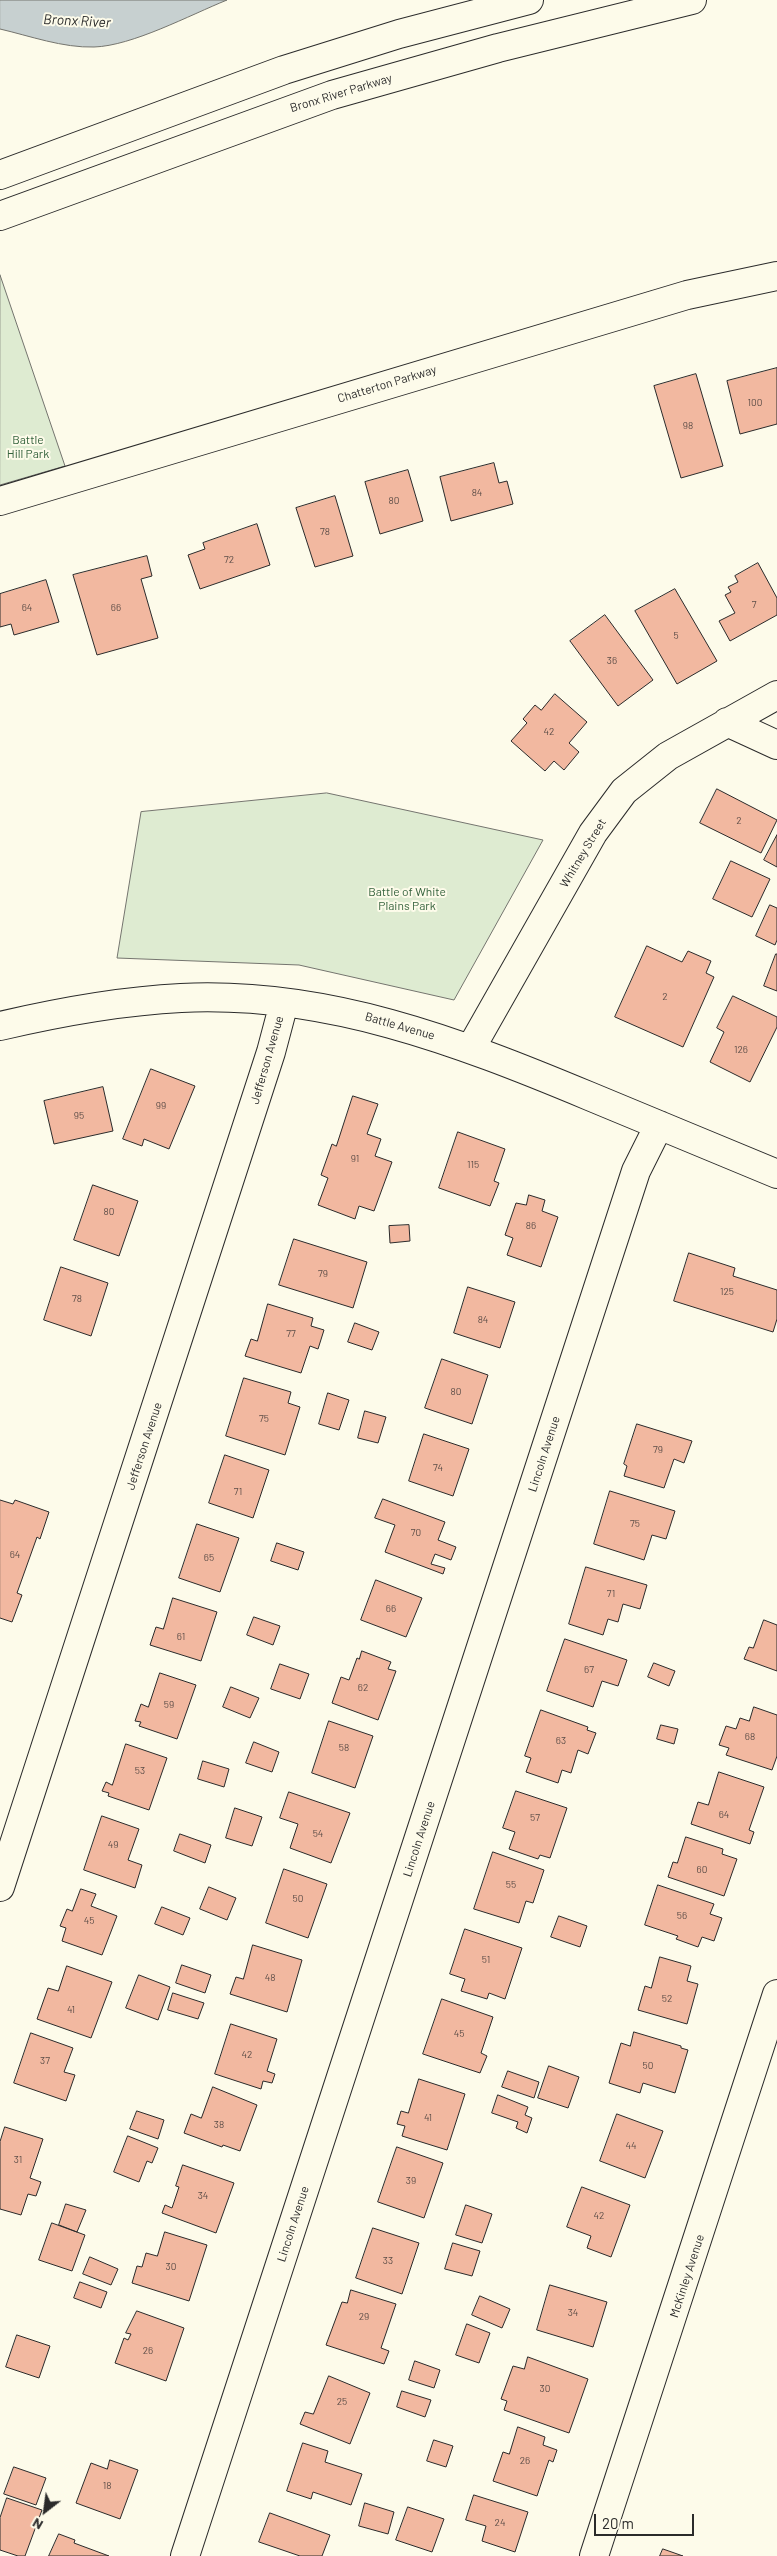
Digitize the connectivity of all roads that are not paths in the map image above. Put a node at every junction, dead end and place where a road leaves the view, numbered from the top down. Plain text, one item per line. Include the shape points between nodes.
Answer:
1 (529, 0) edge
2 (692, 0) edge
3 (0, 175) edge
4 (0, 216) edge
5 (777, 276) edge
6 (0, 501) edge
7 (777, 696) edge
8 (727, 722) junction
9 (777, 745) edge
10 (284, 1003) junction
11 (0, 1026) edge
12 (470, 1048) junction
13 (659, 1125) junction
14 (777, 1174) edge
15 (0, 1887) edge
16 (777, 1994) edge
17 (185, 2556) edge
18 (594, 2556) edge

1 - 3 main road via 399,34 284,70
2 - 4 main road, Bronx River Parkway via 459,58 332,95
5 - 6 main road, Chatterton Parkway via 687,294
7 - 8 main road, Whitney Street
8 - 9 main road
8 - 12 main road, Whitney Street via 668,756 624,792 608,811
10 - 11 main road, Battle Avenue via 182,998 93,1007
10 - 12 main road, Battle Avenue via 376,1019
10 - 15 main road, Jefferson Avenue via 272,1052
12 - 13 main road, Battle Avenue
13 - 14 main road, Battle Avenue
13 - 17 main road, Lincoln Avenue via 636,1171
16 - 18 main road, McKinley Avenue

